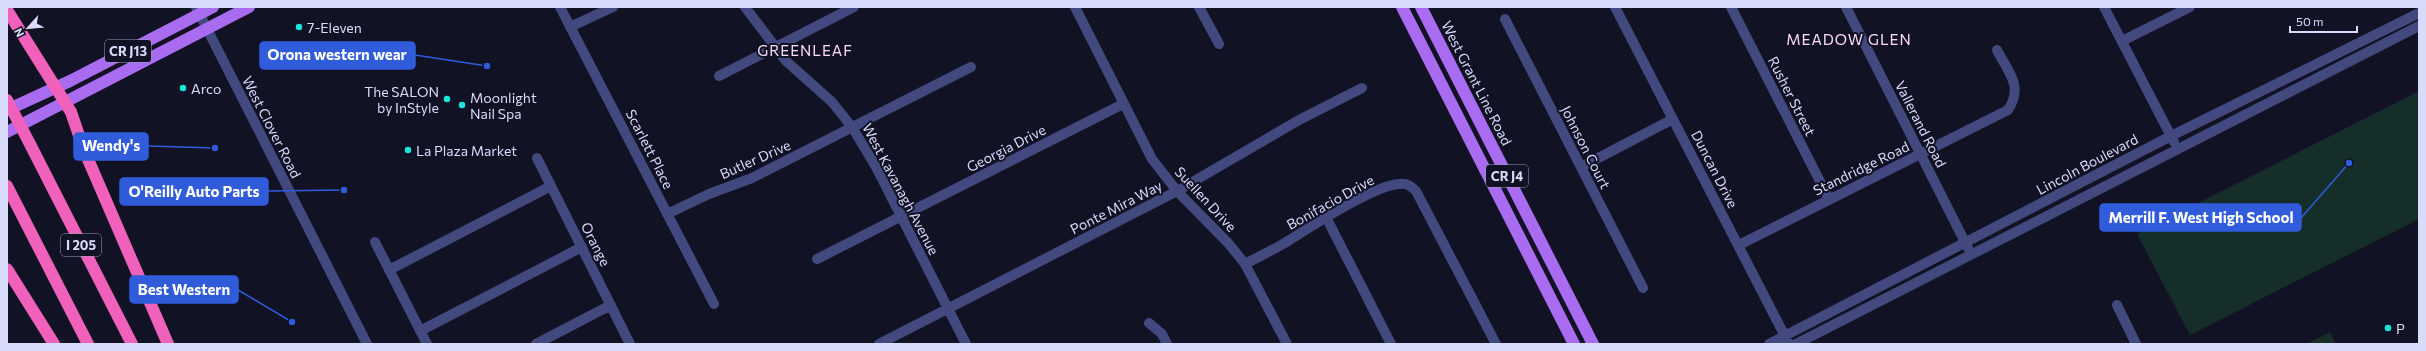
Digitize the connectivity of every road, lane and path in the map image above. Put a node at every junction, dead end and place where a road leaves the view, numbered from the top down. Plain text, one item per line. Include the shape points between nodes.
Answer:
1 (213, 7) edge
2 (249, 7) edge
3 (560, 7) edge
4 (613, 7) edge
5 (745, 7) edge
6 (854, 7) edge
7 (1075, 7) edge
8 (1199, 7) edge
9 (1402, 7) edge
10 (1421, 7) edge
11 (1615, 7) edge
12 (1731, 7) edge
13 (1846, 7) edge
14 (2104, 7) edge
15 (2190, 7) edge
16 (7, 10) edge
17 (198, 11) edge
18 (2419, 13) edge
19 (1505, 19) dead end
20 (2419, 26) edge
21 (570, 27) junction
22 (207, 29) junction
23 (2122, 41) junction
24 (1219, 44) dead end
25 (775, 48) junction
26 (1996, 50) dead end
27 (971, 67) dead end
28 (719, 76) dead end
29 (57, 87) junction
30 (1362, 88) dead end
31 (7, 100) edge
32 (66, 102) junction
33 (1123, 104) junction
34 (7, 110) edge
35 (1673, 120) junction
36 (852, 127) junction
37 (7, 132) edge
38 (2171, 136) junction
39 (2177, 148) junction
40 (1921, 155) junction
41 (537, 158) dead end
42 (1581, 167) junction
43 (7, 186) edge
44 (551, 186) junction
45 (1177, 192) junction
46 (1829, 199) junction
47 (667, 214) junction
48 (901, 217) junction
49 (1326, 217) junction
50 (375, 242) dead end
51 (1966, 243) junction
52 (1739, 245) junction
53 (582, 247) junction
54 (1972, 254) junction
55 (817, 259) dead end
56 (1245, 264) junction
57 (7, 269) edge
58 (389, 270) junction
59 (1643, 288) dead end
60 (714, 304) dead end
61 (611, 305) junction
62 (2117, 305) dead end
63 (948, 309) junction
64 (1149, 323) dead end
65 (420, 331) junction
66 (1787, 340) edge
67 (54, 344) edge
68 (88, 344) edge
69 (132, 344) edge
70 (168, 344) edge
71 (367, 344) edge
72 (427, 344) edge
73 (536, 344) edge
74 (630, 344) edge
75 (879, 344) edge
76 (966, 344) edge
77 (1167, 344) edge
78 (1287, 344) edge
79 (1391, 344) edge
80 (1496, 344) edge
81 (1574, 344) edge
82 (1594, 344) edge
83 (1769, 344) edge
84 (1796, 344) edge
85 (2136, 344) edge

1 - 17 main road, CR J13
2 - 22 main road, CR J13
3 - 21 street, Scarlett Place
4 - 21 street
5 - 25 street, West Kavanagh Avenue
6 - 25 street
7 - 33 street, Suellen Drive
8 - 24 street
9 - 81 main road, CR J4
10 - 82 main road, West Grant Line Road / CR J4
11 - 35 street, Duncan Drive
12 - 46 street, Rusher Street
13 - 40 street, Vallerand Road
14 - 23 street
15 - 23 street
16 - 29 highway
17 - 22 street, West Clover Road
17 - 29 main road, CR J13
18 - 38 street, Lincoln Boulevard
19 - 42 street, Johnson Court
20 - 39 street, Lincoln Boulevard
21 - 47 street, Scarlett Place
22 - 32 main road, CR J13
22 - 71 street, West Clover Road
23 - 38 street
25 - 28 street
25 - 36 street, West Kavanagh Avenue via 832,102
26 - 40 street, Standridge Road via 2017,92 2008,110
27 - 36 street, Butler Drive
29 - 32 highway
29 - 34 main road, CR J13
30 - 45 street, Ponte Mira Way via 1299,120
31 - 69 highway, I 205, bridge
32 - 37 main road, CR J13
32 - 70 highway via 84,150
33 - 45 street, Suellen Drive via 1152,159
33 - 48 street, Georgia Drive
35 - 42 street
35 - 52 street, Duncan Drive
36 - 47 street, Butler Drive via 752,178 709,194
36 - 48 street, West Kavanagh Avenue
38 - 39 street
38 - 51 street, Lincoln Boulevard
39 - 54 street, Lincoln Boulevard
40 - 46 street, Standridge Road
40 - 51 street, Vallerand Road
41 - 44 street, Orange
42 - 59 street, Johnson Court
43 - 68 highway, I 205
44 - 53 street, Orange
44 - 58 street
45 - 56 street, Suellen Drive via 1229,244
45 - 63 street, Ponte Mira Way
46 - 52 street, Standridge Road
47 - 60 street, Scarlett Place
48 - 55 street, Georgia Drive
48 - 63 street, West Kavanagh Avenue
49 - 56 street, Bonifacio Drive
49 - 79 street
49 - 80 street, Bonifacio Drive via 1383,188 1399,184 1410,185 1424,205
50 - 58 street
51 - 54 street, Vallerand Road
51 - 66 street, Lincoln Boulevard
52 - 66 street, Duncan Drive
53 - 61 street, Orange
53 - 65 street
54 - 84 street, Lincoln Boulevard
56 - 78 street, Suellen Drive
57 - 67 highway
58 - 65 street
61 - 73 street
61 - 74 street, Orange
62 - 85 street
63 - 75 street, Ponte Mira Way
63 - 76 street, West Kavanagh Avenue
64 - 77 street via 1162,334
65 - 72 street
66 - 83 street, Lincoln Boulevard

